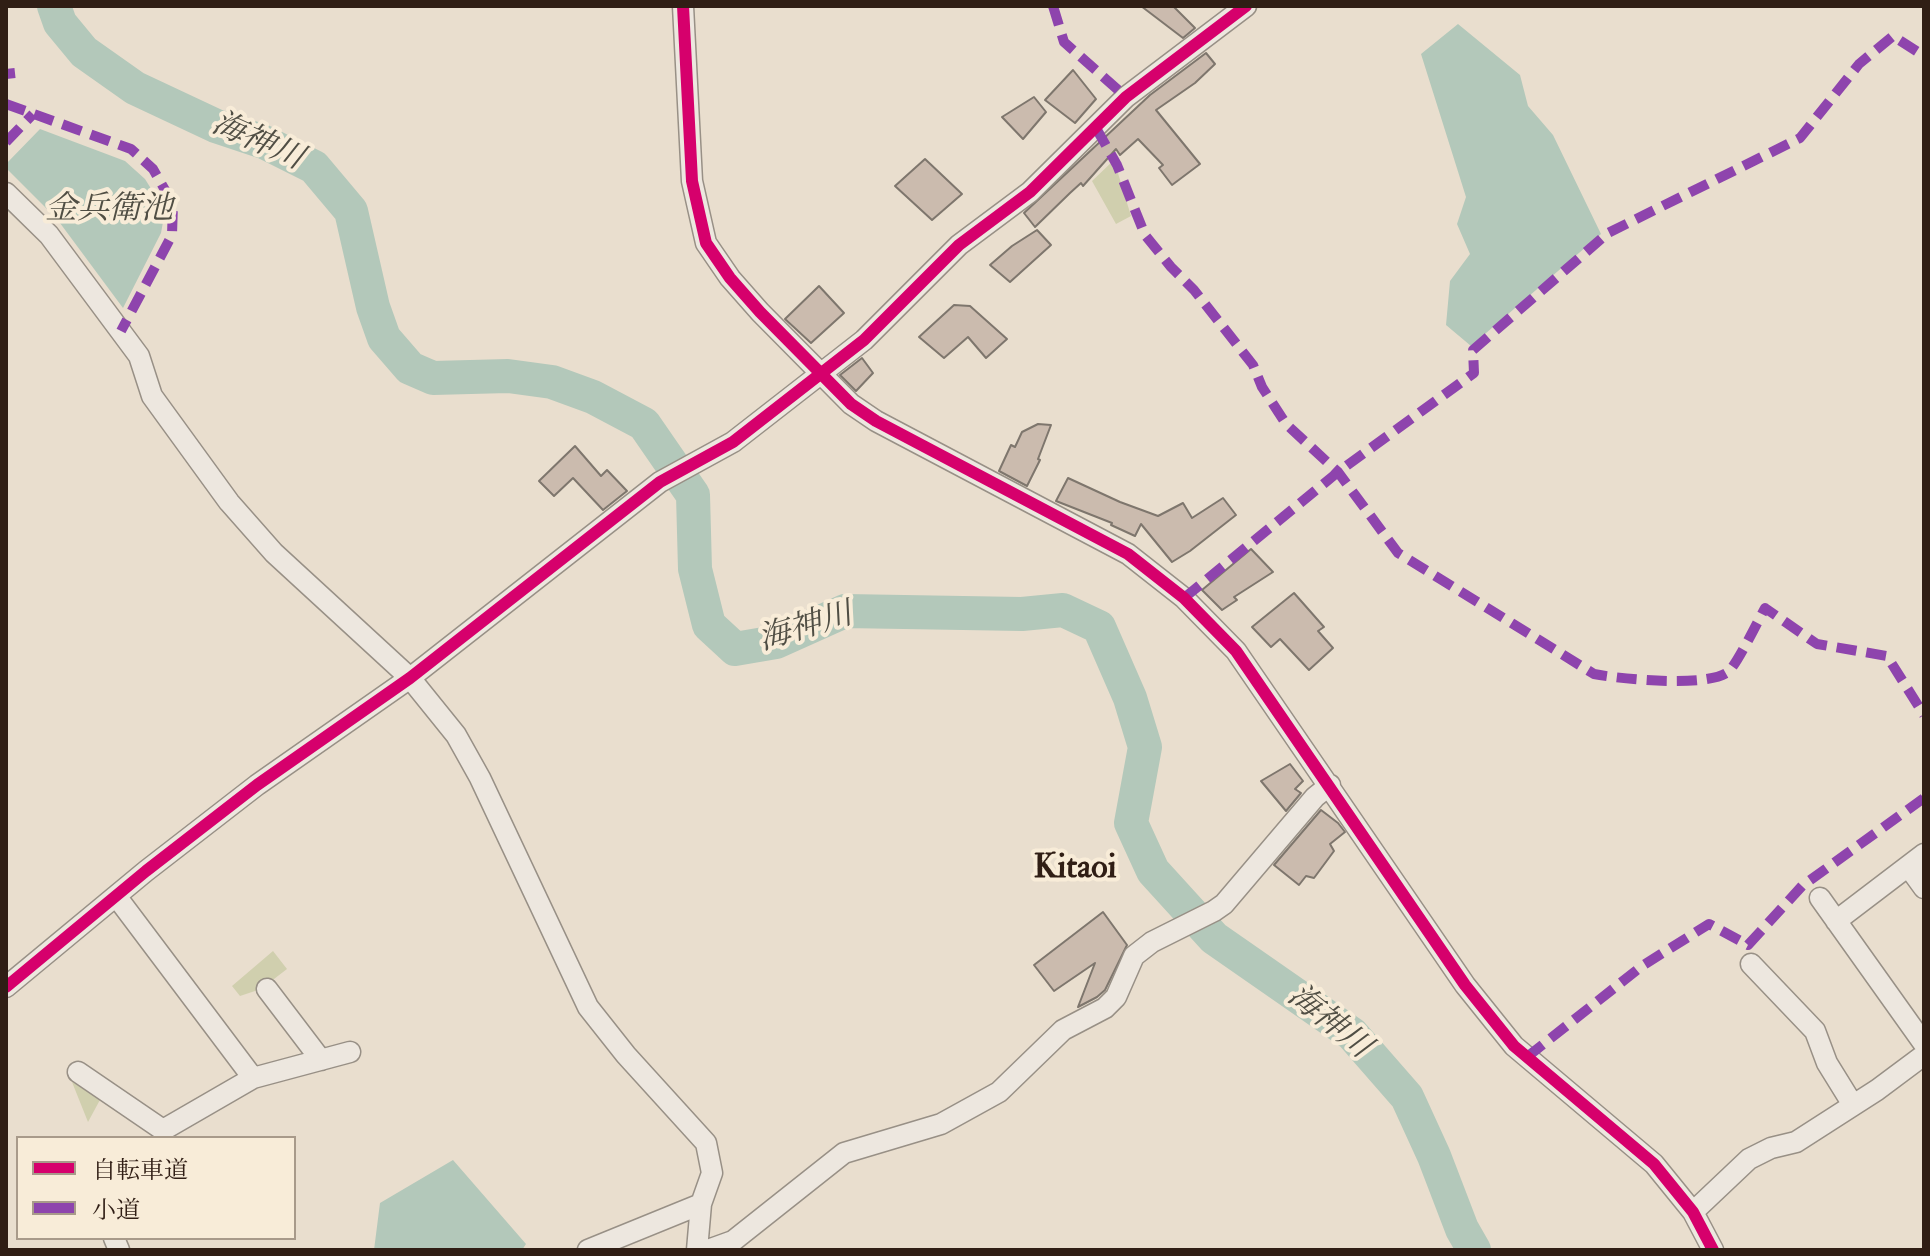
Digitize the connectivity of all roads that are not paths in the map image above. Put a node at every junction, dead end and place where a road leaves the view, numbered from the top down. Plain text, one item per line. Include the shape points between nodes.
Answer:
1 (683, 6) edge
2 (1246, 6) edge
3 (6, 193) edge
4 (821, 373) junction
5 (410, 678) junction
6 (1330, 785) junction
7 (1916, 860) edge
8 (1924, 888) edge
9 (116, 896) junction
10 (1820, 898) dead end
11 (1836, 921) junction
12 (1751, 964) dead end
13 (6, 987) edge
14 (267, 989) dead end
15 (1924, 1044) edge
16 (350, 1052) dead end
17 (1924, 1055) edge
18 (321, 1060) junction
19 (78, 1072) dead end
20 (253, 1078) junction
21 (1853, 1105) junction
22 (163, 1134) edge
23 (701, 1204) junction
24 (1693, 1212) junction
25 (588, 1250) edge
26 (697, 1250) edge
27 (708, 1250) edge
28 (1713, 1250) edge

1 - 4 street via 692,181 706,243 760,312
2 - 4 street via 1126,97 1030,192 959,245 864,340
3 - 5 street via 49,235 139,356 152,396 229,502 274,553
4 - 5 street via 733,442 660,482
4 - 6 street via 876,421 1128,554 1184,598 1236,651
5 - 9 street via 257,785
5 - 23 street via 456,735 480,778 588,1007 706,1143 712,1173
6 - 24 street via 1465,985 1514,1046 1654,1164
6 - 27 street via 1214,911 1134,956 1116,997 1063,1030 999,1092 941,1124 844,1153 733,1241
7 - 8 street
7 - 11 street
9 - 13 street
9 - 20 street
10 - 11 street
11 - 15 street
12 - 21 street via 1815,1031
14 - 18 street
16 - 18 street
17 - 21 street
18 - 20 street
19 - 22 street
20 - 22 street
21 - 24 street via 1796,1142 1749,1159
23 - 25 street
23 - 26 street
24 - 28 street

